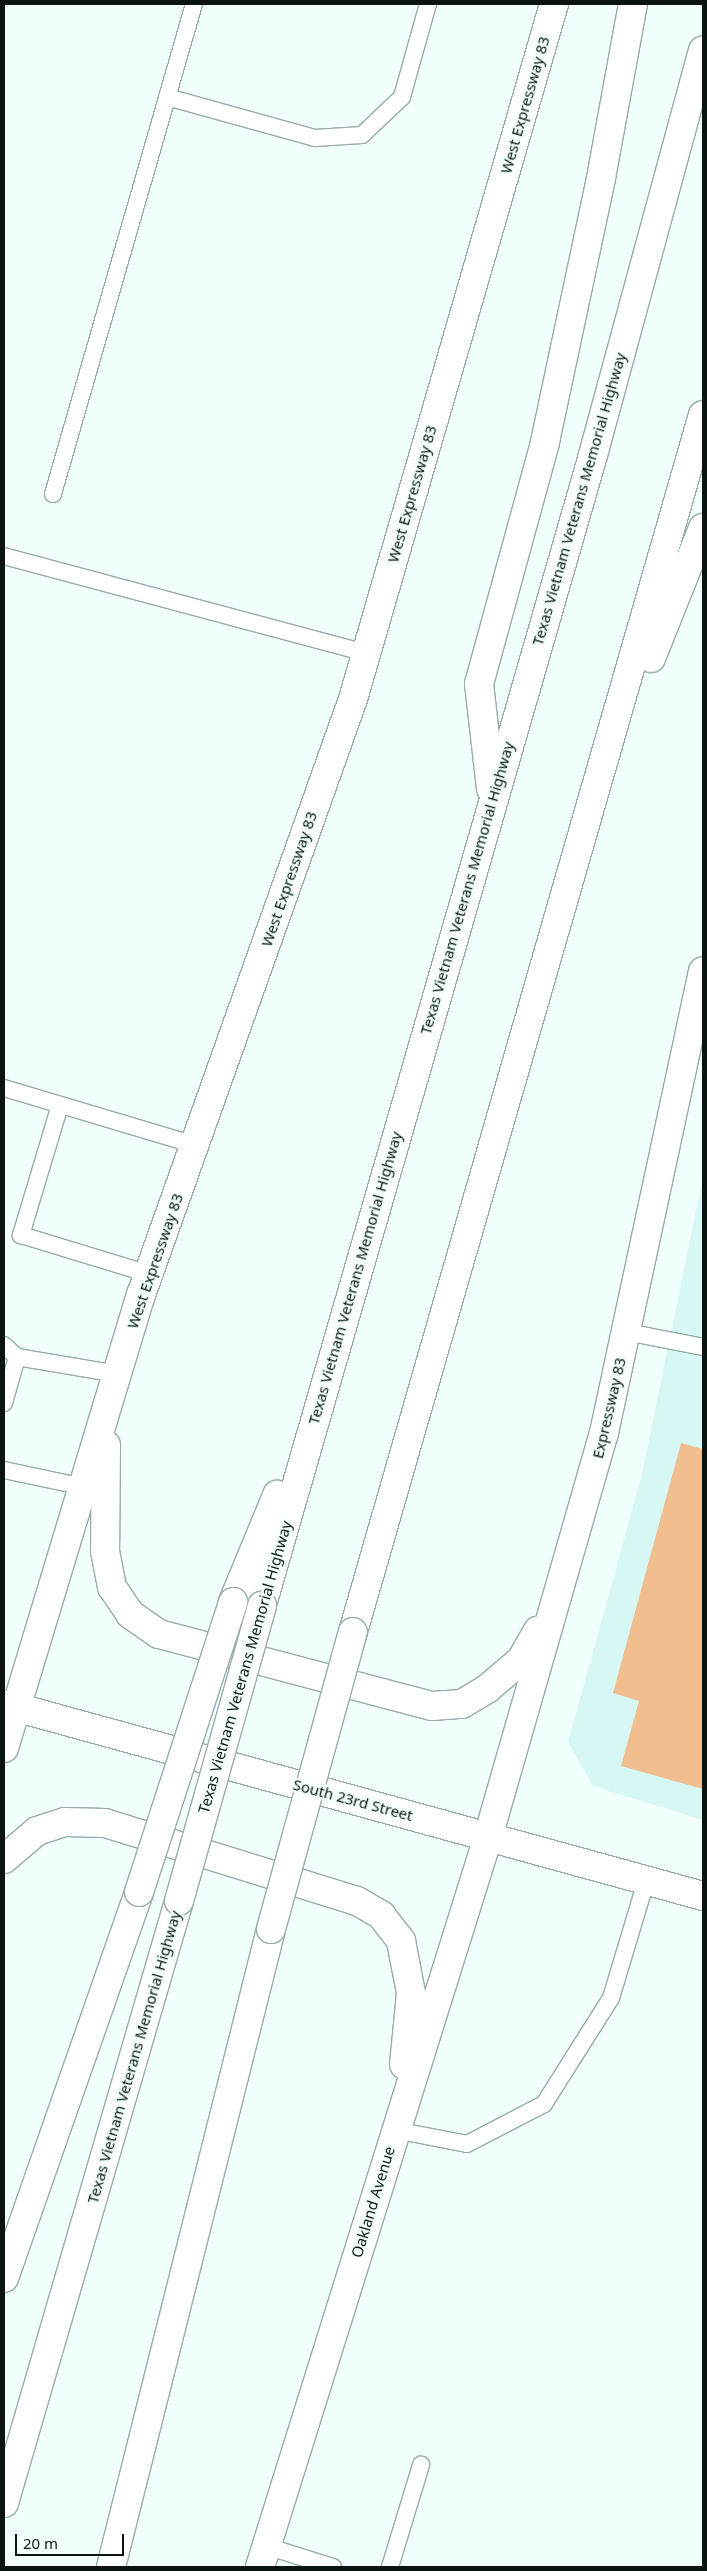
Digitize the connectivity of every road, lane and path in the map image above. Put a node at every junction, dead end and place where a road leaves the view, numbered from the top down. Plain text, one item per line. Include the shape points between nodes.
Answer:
1 (194, 4) edge
2 (428, 4) edge
3 (554, 4) edge
4 (633, 4) edge
5 (703, 52) edge
6 (167, 97) junction
7 (703, 414) edge
8 (53, 494) dead end
9 (703, 528) edge
10 (4, 556) edge
11 (366, 653) junction
12 (600, 782) junction
13 (492, 801) junction
14 (703, 972) edge
15 (4, 1088) edge
16 (60, 1105) junction
17 (194, 1145) junction
18 (149, 1274) junction
19 (626, 1332) junction
20 (4, 1345) edge
21 (703, 1347) edge
22 (17, 1357) junction
23 (118, 1374) junction
24 (325, 1381) junction
25 (4, 1402) edge
26 (106, 1416) junction
27 (4, 1470) edge
28 (84, 1487) junction
29 (557, 1599) junction
30 (9, 1705) edge
31 (4, 1748) edge
32 (488, 1837) junction
33 (4, 1859) edge
34 (646, 1881) junction
35 (703, 1896) edge
36 (398, 2124) junction
37 (4, 2278) edge
38 (421, 2465) dead end
39 (4, 2503) edge
40 (263, 2557) edge
41 (111, 2567) edge
42 (333, 2567) edge
43 (390, 2567) edge

1 - 6 lane
2 - 6 lane via 402,97 362,135 315,138
3 - 11 main road, West Expressway 83
4 - 13 main road via 601,178 547,433 479,684
5 - 13 main road, Texas Vietnam Veterans Memorial Highway via 593,455
6 - 8 lane
7 - 12 main road
9 - 12 main road
10 - 11 lane
11 - 17 main road, West Expressway 83
12 - 41 main road, bridge via 353,1632 271,1929
13 - 24 main road, Texas Vietnam Veterans Memorial Highway
14 - 19 main road, Expressway 83
15 - 16 lane
16 - 17 lane
16 - 18 lane via 21,1235
17 - 18 main road, West Expressway 83
18 - 23 main road, West Expressway 83
19 - 21 lane
19 - 29 main road, Expressway 83 via 604,1433
20 - 22 lane
22 - 23 lane
22 - 25 lane
23 - 26 main road, West Expressway 83
24 - 37 main road, bridge via 233,1602 139,1892
24 - 39 main road, Texas Vietnam Veterans Memorial Highway, bridge via 180,1901
26 - 28 main road, West Expressway 83
26 - 29 main road via 105,1551 112,1587 130,1614 159,1634 432,1706 462,1704 487,1689 521,1660
27 - 28 lane
28 - 30 main road, West Expressway 83
29 - 32 main road, Expressway 83
30 - 31 main road, West Expressway 83
30 - 32 main road, South 23rd Street
32 - 34 main road, South 23rd Street
32 - 36 main road, Oakland Avenue
33 - 36 main road via 38,1830 65,1822 105,1824 357,1901 381,1916 400,1941 410,1993
34 - 35 main road, South 23rd Street
34 - 36 lane via 611,1998 544,2104 467,2144
36 - 40 main road, Oakland Avenue
38 - 43 lane
40 - 42 lane

